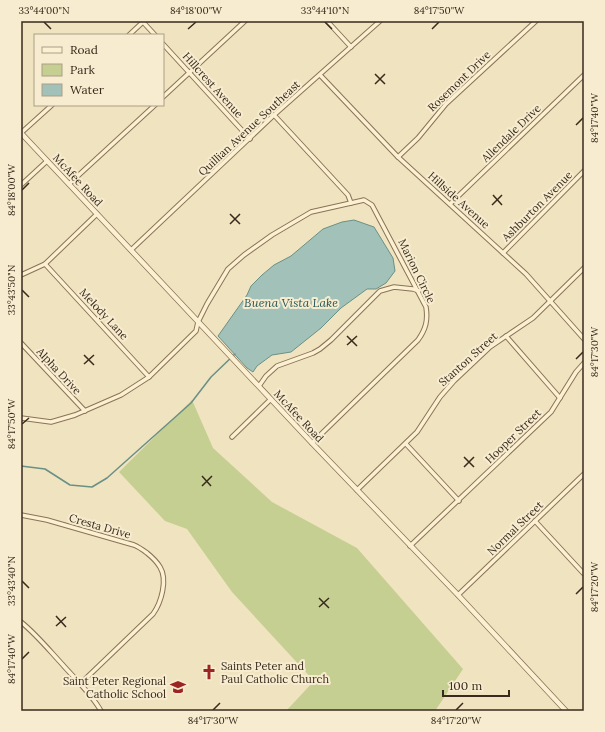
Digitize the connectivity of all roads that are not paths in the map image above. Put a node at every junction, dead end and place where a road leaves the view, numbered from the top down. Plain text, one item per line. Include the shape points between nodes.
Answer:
1 (245, 21) edge
2 (328, 21) edge
3 (380, 21) edge
4 (536, 21) edge
5 (143, 22) edge
6 (130, 34) edge
7 (154, 34) edge
8 (164, 45) edge
9 (351, 47) junction
10 (190, 73) junction
11 (320, 75) junction
12 (584, 75) edge
13 (164, 96) edge
14 (51, 106) edge
15 (154, 106) edge
16 (274, 115) junction
17 (21, 133) edge
18 (250, 138) junction
19 (398, 158) junction
20 (47, 161) junction
21 (584, 172) edge
22 (69, 184) junction
23 (21, 185) edge
24 (351, 202) junction
25 (450, 204) junction
26 (97, 214) junction
27 (131, 250) junction
28 (503, 253) junction
29 (45, 264) junction
30 (584, 268) edge
31 (21, 275) edge
32 (419, 291) junction
33 (550, 300) junction
34 (198, 322) junction
35 (506, 336) junction
36 (584, 339) edge
37 (21, 343) edge
38 (584, 363) edge
39 (149, 377) junction
40 (259, 386) junction
41 (560, 398) junction
42 (271, 399) junction
43 (85, 412) junction
44 (21, 418) edge
45 (232, 437) dead end
46 (312, 443) junction
47 (406, 444) junction
48 (584, 474) edge
49 (357, 490) junction
50 (459, 501) junction
51 (21, 515) edge
52 (535, 521) junction
53 (410, 546) junction
54 (584, 574) edge
55 (458, 595) junction
56 (21, 622) edge
57 (80, 684) junction
58 (101, 711) edge
59 (566, 711) edge

1 - 10 street
2 - 9 street
3 - 9 street, Quillian Avenue Southeast
4 - 19 street, Rosemont Drive via 446,104
5 - 6 street
5 - 7 street
8 - 10 street, Hillcrest Avenue
9 - 11 street, Quillian Avenue Southeast
10 - 13 street
10 - 18 street, Hillcrest Avenue
11 - 16 street, Quillian Avenue Southeast
11 - 19 street, Hillside Avenue
12 - 25 street, Allendale Drive
14 - 17 street
15 - 22 street
16 - 18 street, Quillian Avenue Southeast
16 - 24 street via 348,195
17 - 20 street, McAfee Road
18 - 27 street, Quillian Avenue Southeast
19 - 25 street, Hillside Avenue
20 - 22 street, McAfee Road
20 - 23 street
21 - 28 street, Ashburton Avenue
22 - 26 street, McAfee Road
24 - 32 street, Marion Circle via 364,200 372,205
24 - 34 street, Marion Circle via 311,212 244,255 228,269
25 - 28 street, Hillside Avenue
26 - 27 street, McAfee Road
26 - 29 street
27 - 34 street, McAfee Road
28 - 33 street, Hillside Avenue
29 - 31 street
29 - 39 street, Melody Lane
30 - 33 street, Stanton Street
32 - 40 street via 394,287 380,291 325,344 313,353 277,366
32 - 46 street, Marion Circle via 426,307 427,318 418,340
33 - 35 street, Stanton Street via 533,318
33 - 36 street, Hillside Avenue
34 - 39 street, Marion Circle via 196,331 190,338
34 - 40 street, McAfee Road
35 - 41 street
35 - 47 street, Stanton Street via 454,381
37 - 43 street, Alpha Drive
38 - 41 street, Hooper Street
39 - 43 street, Marion Circle via 121,395
40 - 42 street, McAfee Road
41 - 50 street, Hooper Street via 547,416
42 - 45 street
42 - 46 street, McAfee Road
43 - 44 street, Marion Circle via 51,422
46 - 49 street, McAfee Road
47 - 49 street, Stanton Street
47 - 50 street
48 - 52 street, Normal Street
49 - 53 street, McAfee Road
50 - 53 street, Hooper Street
51 - 57 street, Cresta Drive via 137,546 162,570 162,594 153,614
52 - 54 street
52 - 55 street, Normal Street
53 - 55 street, McAfee Road
55 - 59 street, McAfee Road
56 - 57 street
57 - 58 street

